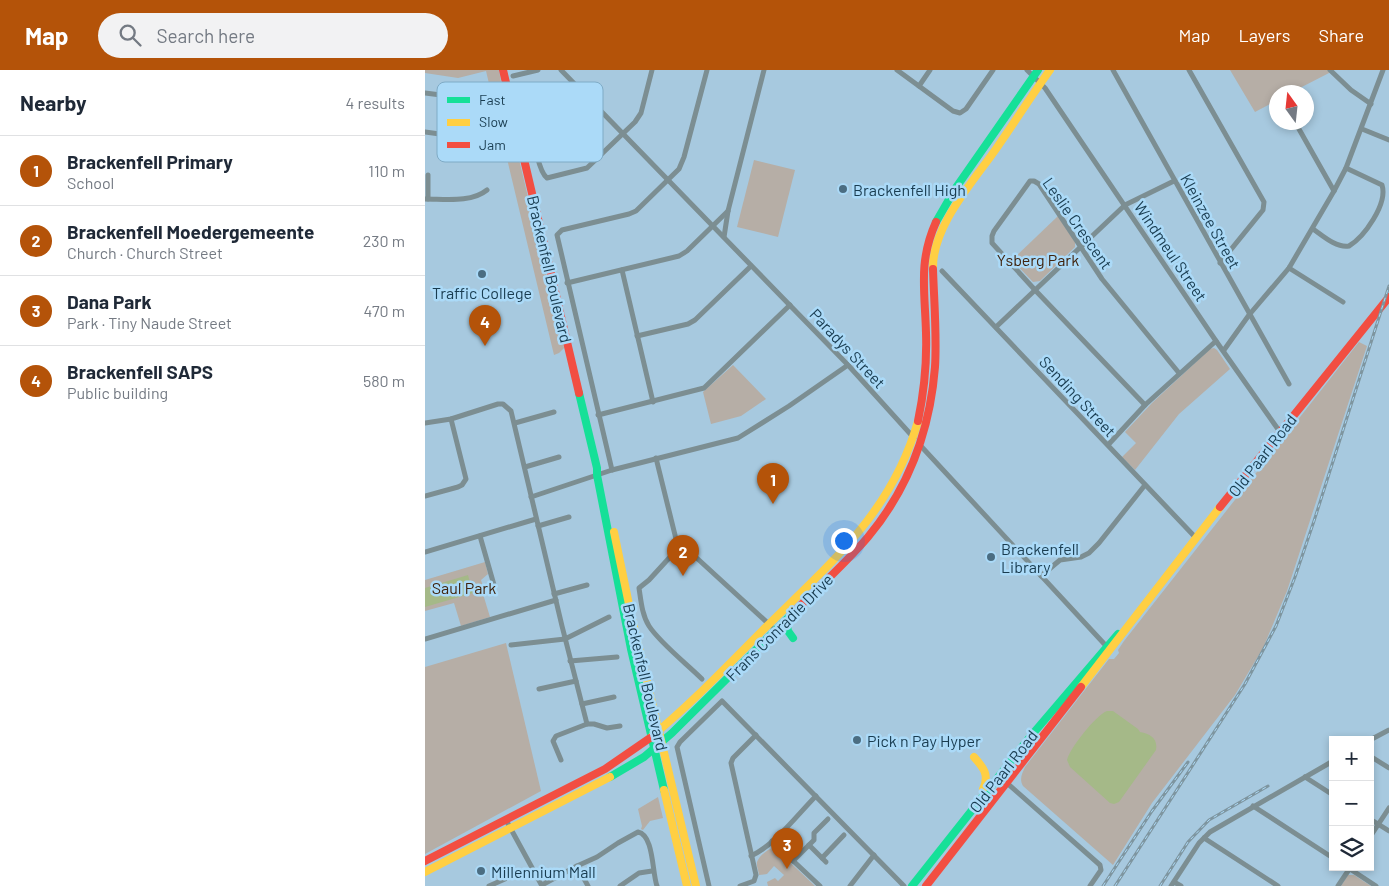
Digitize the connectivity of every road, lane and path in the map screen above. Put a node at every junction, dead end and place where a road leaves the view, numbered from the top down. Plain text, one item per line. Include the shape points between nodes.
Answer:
1 (538, 70) edge
2 (561, 70) edge
3 (652, 70) edge
4 (707, 70) edge
5 (765, 70) edge
6 (897, 70) edge
7 (931, 70) edge
8 (993, 70) edge
9 (1027, 70) edge
10 (1050, 70) edge
11 (1113, 70) edge
12 (1330, 70) edge
13 (1383, 70) edge
14 (1192, 71) edge
15 (1036, 73) edge
16 (513, 76) dead end
17 (574, 82) edge
18 (1041, 83) junction
19 (919, 86) junction
20 (1371, 104) junction
21 (603, 112) edge
22 (1362, 129) junction
23 (1300, 130) edge
24 (623, 134) junction
25 (1389, 140) edge
26 (603, 153) edge
27 (525, 162) edge
28 (540, 162) edge
29 (593, 162) edge
30 (1346, 168) junction
31 (428, 175) dead end
32 (668, 180) junction
33 (1174, 181) junction
34 (487, 190) dead end
35 (1334, 191) junction
36 (426, 199) edge
37 (1125, 205) junction
38 (728, 211) junction
39 (713, 225) junction
40 (1313, 229) junction
41 (723, 237) junction
42 (1081, 246) junction
43 (1220, 263) junction
44 (751, 266) junction
45 (1289, 268) junction
46 (622, 270) junction
47 (942, 271) dead end
48 (567, 283) junction
49 (1035, 290) junction
50 (1389, 297) edge
51 (1343, 302) dead end
52 (790, 305) junction
53 (1249, 315) junction
54 (996, 327) junction
55 (637, 336) junction
56 (1216, 340) junction
57 (1224, 350) junction
58 (848, 365) junction
59 (1179, 373) junction
60 (1289, 384) dead end
61 (653, 402) junction
62 (1145, 405) junction
63 (554, 412) dead end
64 (598, 415) junction
65 (451, 420) junction
66 (425, 423) edge
67 (515, 423) junction
68 (1280, 432) junction
69 (914, 438) junction
70 (920, 445) junction
71 (1108, 445) junction
72 (559, 457) dead end
73 (656, 458) junction
74 (525, 467) junction
75 (612, 470) junction
76 (598, 473) junction
77 (1145, 485) junction
78 (425, 496) edge
79 (531, 497) junction
80 (569, 518) dead end
81 (536, 519) junction
82 (538, 526) junction
83 (480, 536) junction
84 (1196, 538) junction
85 (681, 545) junction
86 (425, 552) edge
87 (1041, 576) junction
88 (494, 585) dead end
89 (587, 585) dead end
90 (555, 597) junction
91 (609, 617) dead end
92 (786, 621) junction
93 (769, 624) junction
94 (776, 631) junction
95 (793, 638) dead end
96 (425, 639) edge
97 (565, 639) junction
98 (511, 645) dead end
99 (1108, 648) junction
100 (617, 657) dead end
101 (570, 660) junction
102 (702, 679) dead end
103 (576, 681) junction
104 (539, 689) dead end
105 (614, 697) dead end
106 (582, 704) junction
107 (587, 724) junction
108 (620, 726) dead end
109 (1389, 730) edge
110 (659, 731) junction
111 (756, 735) junction
112 (651, 738) junction
113 (1374, 738) edge
114 (662, 742) junction
115 (654, 748) junction
116 (974, 757) dead end
117 (1374, 759) edge
118 (561, 760) dead end
119 (1329, 763) edge
120 (1389, 768) edge
121 (1305, 777) junction
122 (1003, 779) junction
123 (1329, 792) edge
124 (816, 796) junction
125 (1253, 806) junction
126 (1389, 808) edge
127 (828, 819) dead end
128 (965, 819) junction
129 (506, 820) junction
130 (1374, 822) edge
131 (1378, 824) junction
132 (511, 828) junction
133 (1374, 830) edge
134 (1389, 832) edge
135 (844, 835) dead end
136 (1204, 838) junction
137 (772, 841) junction
138 (809, 845) junction
139 (874, 855) junction
140 (1329, 855) edge
141 (751, 856) junction
142 (425, 861) edge
143 (793, 861) junction
144 (577, 866) junction
145 (653, 871) junction
146 (1347, 871) edge
147 (1354, 871) edge
148 (425, 872) edge
149 (505, 879) dead end
150 (1173, 884) edge
151 (542, 885) edge
152 (489, 886) edge
153 (588, 886) edge
154 (620, 886) edge
155 (657, 886) edge
156 (687, 886) edge
157 (696, 886) edge
158 (709, 886) edge
159 (740, 886) edge
160 (820, 886) edge
161 (850, 886) edge
162 (905, 886) edge
163 (912, 886) edge
164 (925, 886) edge
165 (1091, 886) edge
166 (1181, 886) edge
167 (1278, 886) edge
168 (1338, 886) edge
169 (1376, 886) edge

1 - 16 street
2 - 17 street, Paradys Street
3 - 24 street via 639,118
4 - 32 street via 683,163
5 - 38 street
6 - 19 street
7 - 19 street
8 - 19 street via 960,113 953,112
9 - 15 street, Windmeul Street
10 - 18 street, Frans Conradie Drive
11 - 33 street, Kleinzee Street
12 - 20 street
13 - 20 street
14 - 43 street via 1264,202 1263,210
15 - 18 street, Windmeul Street
15 - 69 street, Frans Conradie Drive via 942,210 929,237 924,271 925,378
18 - 37 street, Windmeul Street
18 - 70 street, Frans Conradie Drive via 945,222 937,243 933,277 934,382
20 - 22 street
21 - 24 street, Paradys Street
22 - 25 street
22 - 30 street
23 - 35 street
24 - 26 street
24 - 32 street, Paradys Street
27 - 76 street, Brackenfell Boulevard
28 - 29 street via 545,176 550,178 587,168
30 - 35 street
30 - 40 street via 1382,186 1383,194 1375,218 1349,246 1337,245
31 - 36 street
32 - 39 street, Paradys Street
32 - 48 street via 633,212 558,232
33 - 37 street
33 - 43 street, Kleinzee Street
34 - 36 street via 475,197
35 - 40 street
37 - 42 street
37 - 56 street, Windmeul Street
38 - 39 street
38 - 41 street
39 - 41 street, Paradys Street
39 - 46 street via 683,254
40 - 45 street
41 - 44 street, Paradys Street
42 - 49 street
42 - 49 street, Leslie Crescent via 1039,184 1029,181 994,231 992,240
42 - 59 street, Leslie Crescent via 1112,292
43 - 53 street, Kleinzee Street
44 - 52 street, Paradys Street
44 - 55 street via 695,320
45 - 51 street
45 - 53 street
46 - 48 street
46 - 55 street
47 - 54 street, Sending Street
48 - 64 street
49 - 54 street
49 - 62 street, Leslie Crescent
50 - 68 street, Old Paarl Road
52 - 58 street, Paradys Street
52 - 61 street via 708,385
53 - 57 street
53 - 60 street, Kleinzee Street
54 - 71 street, Sending Street
55 - 61 street
56 - 57 street, Windmeul Street
56 - 59 street
57 - 68 street, Windmeul Street
58 - 69 street, Paradys Street
58 - 73 street via 741,436
59 - 62 street
61 - 64 street
62 - 71 street
63 - 67 street
64 - 75 street
65 - 66 street
65 - 67 street via 503,404 508,407
65 - 78 street via 466,479 458,487
67 - 74 street
68 - 84 street, Old Paarl Road
69 - 70 street, Paradys Street
69 - 93 street, Frans Conradie Drive via 892,487 864,528
70 - 87 street, Paradys Street
70 - 92 street, Frans Conradie Drive via 904,484 875,530
71 - 77 street, Sending Street
72 - 74 street
73 - 75 street
73 - 85 street via 674,535
74 - 79 street
75 - 76 street
76 - 79 street
76 - 110 street, Brackenfell Boulevard
76 - 112 street, Brackenfell Boulevard
77 - 84 street, Sending Street
77 - 87 street via 1089,553 1060,560
79 - 81 street
80 - 82 street
81 - 82 street
81 - 83 street
82 - 90 street
83 - 86 street
83 - 88 street
84 - 99 street, Old Paarl Road
85 - 93 street
85 - 102 street via 639,588 649,626
87 - 99 street, Paradys Street
89 - 90 street
90 - 96 street
90 - 97 street
91 - 97 street
92 - 94 street, Frans Conradie Drive
92 - 95 street
93 - 94 street
93 - 110 street, Frans Conradie Drive
94 - 114 street, Frans Conradie Drive
97 - 98 street
97 - 101 street
99 - 122 street, Old Paarl Road
100 - 101 street
101 - 103 street
103 - 104 street
103 - 106 street
105 - 106 street
106 - 107 street
107 - 108 street via 607,728
107 - 118 street via 554,738
109 - 113 street
110 - 112 street, Frans Conradie Drive
110 - 114 street, Brackenfell Boulevard
111 - 124 street
111 - 141 street via 731,763
111 - 158 street via 722,701 677,747
112 - 115 street, Brackenfell Boulevard
112 - 129 street, Frans Conradie Drive via 605,769
114 - 115 street, Frans Conradie Drive
114 - 157 street, Brackenfell Boulevard
115 - 132 street, Frans Conradie Drive via 623,770
115 - 156 street, Brackenfell Boulevard
116 - 128 street via 988,778
117 - 120 street
119 - 121 street
121 - 123 street
121 - 125 street
122 - 128 street, Old Paarl Road
122 - 164 street, Old Paarl Road
122 - 165 street via 1100,864 1101,870
124 - 137 street
124 - 139 street
125 - 136 street
125 - 140 street
126 - 131 street
127 - 138 street via 814,833 814,840
128 - 163 street, Old Paarl Road
129 - 132 street
129 - 142 street, Frans Conradie Drive
130 - 131 street
131 - 133 street
131 - 134 street
132 - 148 street, Frans Conradie Drive
132 - 151 street
135 - 138 street via 824,860
136 - 150 street
136 - 167 street
137 - 141 street via 761,852
137 - 143 street
138 - 143 street
139 - 161 street
139 - 162 street
141 - 159 street via 756,875 754,881
143 - 160 street
144 - 145 street via 640,832 647,839
144 - 151 street
144 - 153 street
145 - 154 street via 639,873
145 - 155 street
146 - 168 street
147 - 169 street
149 - 152 street
150 - 166 street

